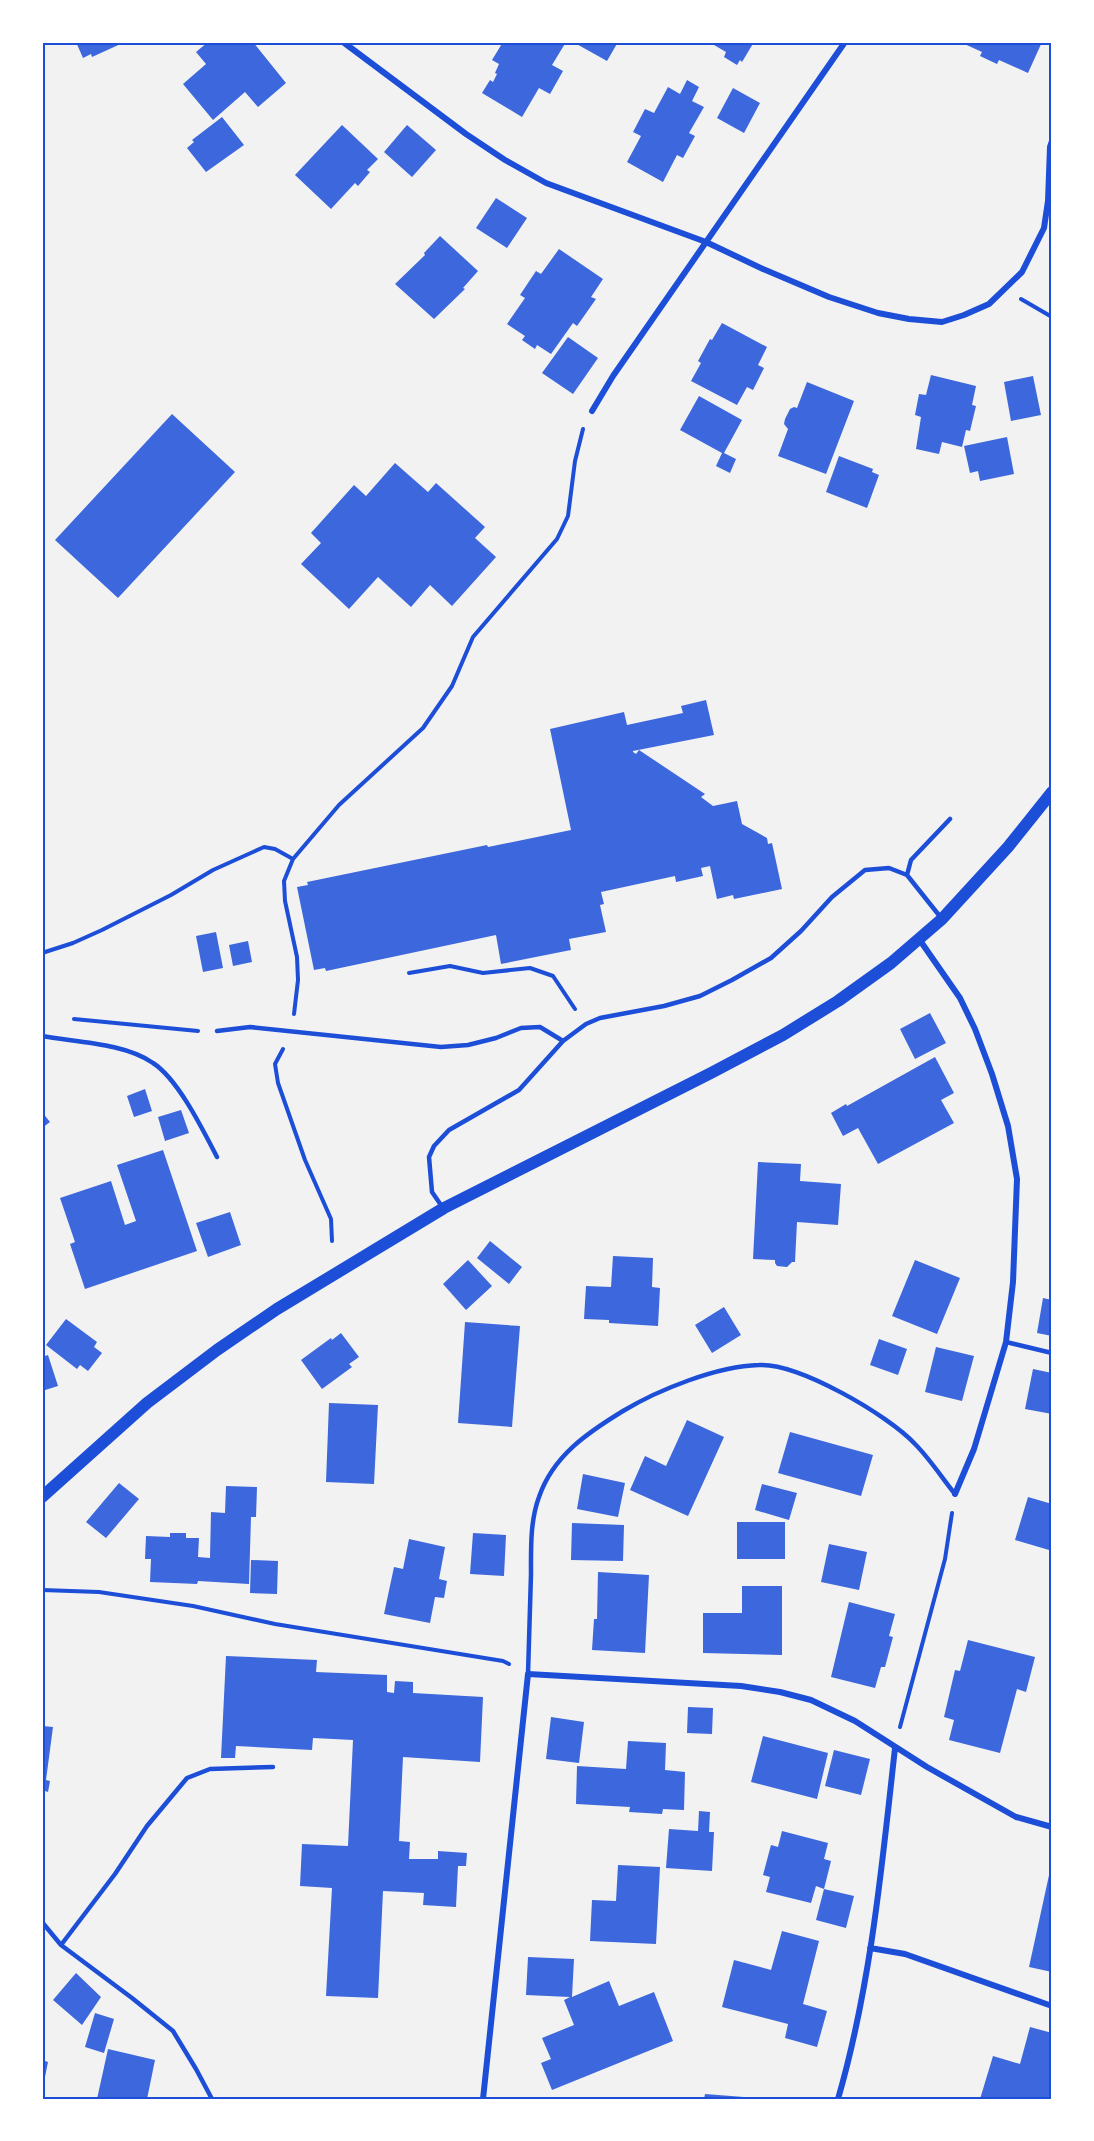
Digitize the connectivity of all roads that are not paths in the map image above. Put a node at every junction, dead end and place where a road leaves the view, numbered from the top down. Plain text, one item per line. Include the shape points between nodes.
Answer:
1 (343, 42) edge
2 (845, 42) edge
3 (1052, 141) edge
4 (706, 242) junction
5 (592, 411) road end
6 (1052, 792) edge
7 (950, 819) dead end
8 (906, 875) junction
9 (942, 919) junction
10 (919, 939) junction
11 (217, 1030) road end
12 (42, 1036) edge
13 (563, 1041) junction
14 (217, 1157) dead end
15 (444, 1208) junction
16 (1006, 1342) junction
17 (1052, 1353) edge
18 (955, 1494) joint
19 (42, 1497) edge
20 (528, 1674) junction
21 (895, 1748) junction
22 (273, 1767) dead end
23 (1052, 1827) edge
24 (42, 1922) edge
25 (61, 1946) junction
26 (870, 1948) junction
27 (1052, 2006) edge
28 (212, 2099) edge
29 (483, 2099) edge
30 (838, 2099) edge

1 - 4 street via 466,134 546,183
2 - 4 street
3 - 4 street via 1044,228 1022,272 989,304 942,322 878,313 830,297
4 - 5 street
6 - 9 main road
7 - 8 lane via 911,860
8 - 9 lane
8 - 13 lane via 889,868 866,870 832,897 771,958 700,996 600,1018
9 - 10 main road
10 - 15 main road via 838,1001 783,1035
10 - 16 street via 960,998 975,1029 1008,1126 1017,1199
11 - 13 lane via 292,1031 441,1047 468,1045 521,1028 540,1028
12 - 14 lane via 114,1048 152,1062 167,1074
13 - 15 lane via 519,1090 449,1130 434,1146 429,1157 432,1191
15 - 19 main road via 217,1350 147,1403
16 - 17 lane
16 - 18 street via 974,1449
18 - 20 lane via 915,1443 867,1407 795,1371 761,1364 728,1369 637,1403 570,1448 552,1470 538,1498 532,1529
20 - 21 street via 741,1686 780,1692 811,1700 855,1721
20 - 29 street
21 - 23 street via 1016,1817
21 - 26 street
22 - 25 lane via 210,1769 187,1778 147,1826
24 - 25 lane
25 - 28 lane via 173,2031
26 - 27 street via 905,1954
26 - 30 street

